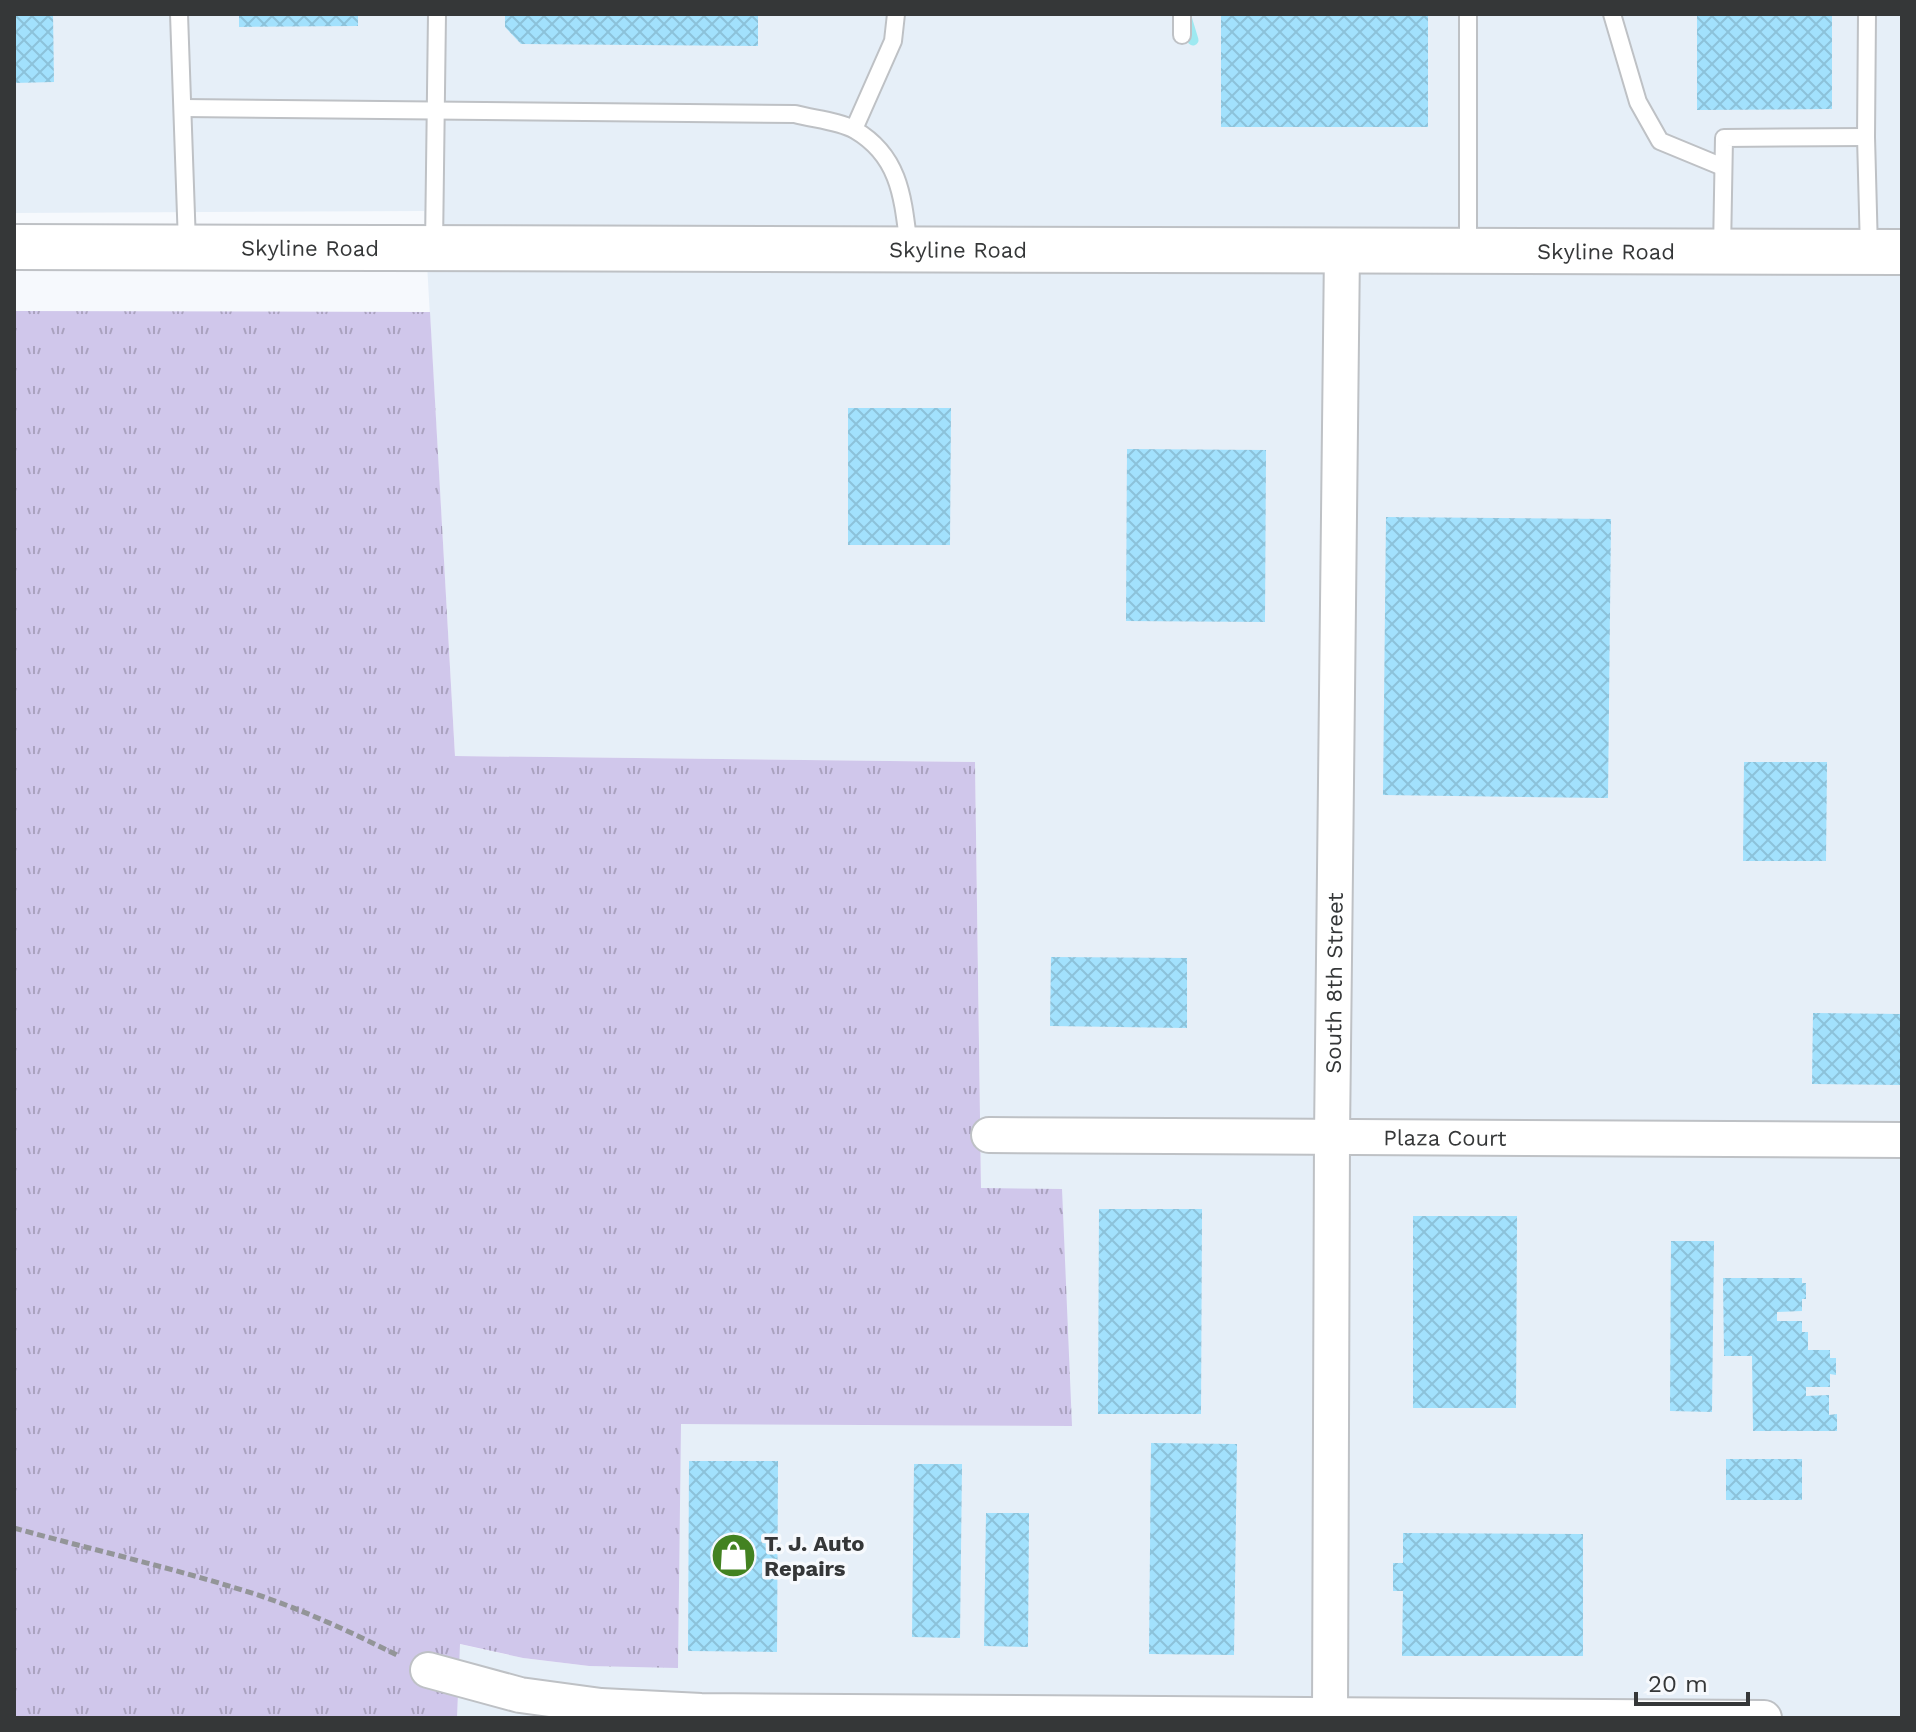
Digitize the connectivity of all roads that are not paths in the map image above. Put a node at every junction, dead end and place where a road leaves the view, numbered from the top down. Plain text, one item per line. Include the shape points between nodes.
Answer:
1 (179, 14) edge
2 (437, 14) edge
3 (896, 14) edge
4 (1182, 14) edge
5 (1468, 14) edge
6 (1612, 14) edge
7 (1867, 14) edge
8 (1182, 35) dead end
9 (183, 108) junction
10 (436, 110) junction
11 (854, 129) junction
12 (1866, 137) junction
13 (1723, 167) junction
14 (14, 247) edge
15 (187, 247) junction
16 (434, 248) junction
17 (909, 250) junction
18 (1342, 250) junction
19 (1468, 250) junction
20 (1722, 252) junction
21 (1885, 252) edge
22 (989, 1135) dead end
23 (1332, 1136) junction
24 (1902, 1140) edge
25 (428, 1670) road end
26 (1330, 1715) junction
27 (1426, 1717) edge
28 (1764, 1718) edge

1 - 9 lane
2 - 10 lane
3 - 11 lane via 893,41
4 - 8 lane
5 - 19 lane
6 - 13 lane via 1638,102 1660,141
7 - 12 lane
9 - 10 lane
9 - 15 lane
10 - 11 lane via 795,114
10 - 16 lane
11 - 17 lane via 884,154 902,192
12 - 13 lane via 1724,138
12 - 21 lane
13 - 20 lane
14 - 15 main road, Skyline Road
15 - 16 main road, Skyline Road
16 - 17 main road, Skyline Road
17 - 18 main road, Skyline Road
18 - 19 main road, Skyline Road
18 - 23 street, South 8th Street
19 - 20 main road, Skyline Road
20 - 21 main road, Skyline Road
22 - 23 street, Plaza Court
23 - 24 street, Plaza Court
23 - 26 street, South 8th Street
25 - 26 street via 520,1695 701,1711
26 - 27 street
27 - 28 street

